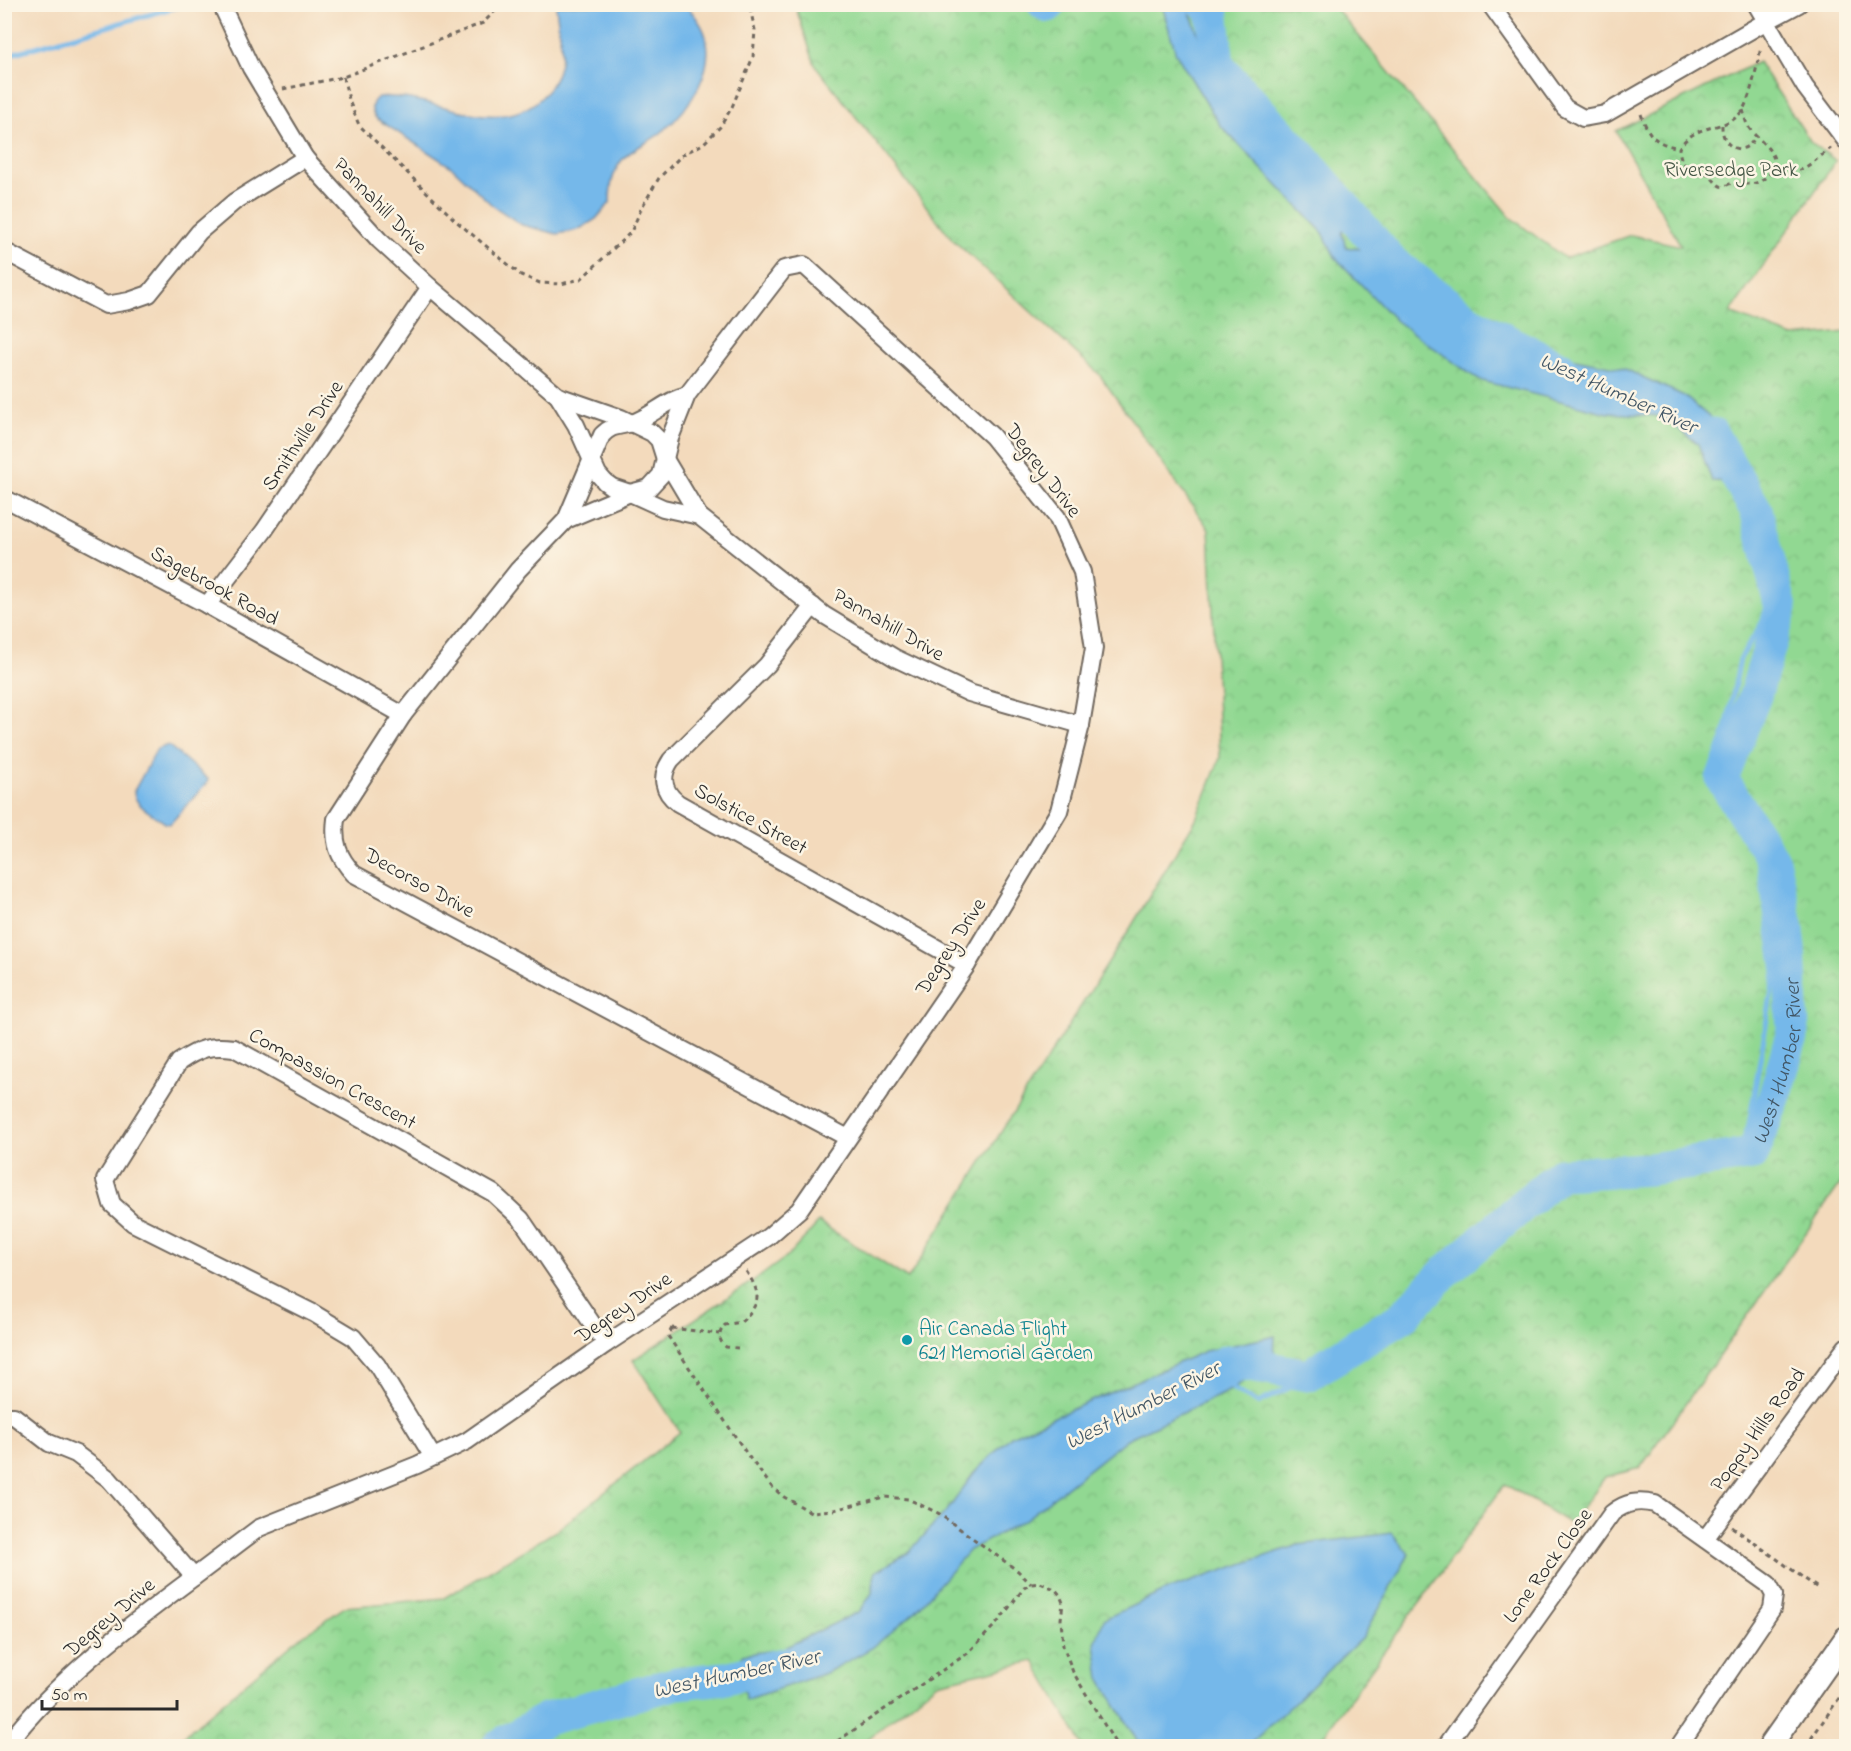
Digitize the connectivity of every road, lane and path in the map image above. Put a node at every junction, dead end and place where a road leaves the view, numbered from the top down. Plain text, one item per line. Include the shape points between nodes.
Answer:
1 (221, 4) edge
2 (502, 4) edge
3 (749, 4) edge
4 (1490, 4) edge
5 (1756, 4) edge
6 (1799, 4) edge
7 (1765, 22) junction
8 (343, 77) junction
9 (1635, 96) junction
10 (269, 98) junction
11 (1743, 110) junction
12 (1722, 125) junction
13 (1756, 135) junction
14 (1846, 141) edge
15 (1679, 148) junction
16 (305, 158) junction
17 (1773, 166) junction
18 (4, 251) edge
19 (430, 287) junction
20 (687, 395) junction
21 (558, 396) junction
22 (632, 423) junction
23 (592, 459) junction
24 (665, 459) junction
25 (630, 493) junction
26 (4, 498) edge
27 (699, 516) junction
28 (566, 520) junction
29 (207, 605) junction
30 (813, 606) junction
31 (403, 715) junction
32 (1081, 725) junction
33 (967, 965) junction
34 (848, 1138) junction
35 (737, 1257) junction
36 (719, 1334) junction
37 (606, 1344) junction
38 (1846, 1347) edge
39 (738, 1348) dead end
40 (4, 1416) edge
41 (433, 1457) junction
42 (1720, 1519) junction
43 (1705, 1539) junction
44 (194, 1577) junction
45 (1031, 1584) junction
46 (1819, 1589) dead end
47 (1846, 1638) edge
48 (1846, 1688) edge
49 (6, 1746) edge
50 (830, 1746) edge
51 (1117, 1746) edge
52 (1446, 1746) edge
53 (1678, 1746) edge
54 (1770, 1746) edge
55 (1806, 1746) edge

1 - 10 street, Pannahill Drive
2 - 8 path via 483,23
3 - 8 path via 754,30 753,57 720,127 658,178 631,232 581,279 561,284 540,283 521,275 456,221 359,125
4 - 9 street via 1565,108 1583,118 1605,114
5 - 7 street
6 - 7 street
7 - 9 street
7 - 11 path
7 - 14 street via 1805,87
8 - 10 path via 285,88
9 - 15 path via 1650,135
10 - 16 street, Pannahill Drive
11 - 12 path
11 - 13 path
12 - 13 path via 1723,138 1735,148 1750,144
12 - 15 path via 1692,133
13 - 17 path via 1773,155
14 - 17 path via 1829,149 1807,168 1784,172
15 - 17 path via 1687,168 1700,175 1709,174 1722,187 1761,181
16 - 18 street via 234,202 199,232 149,294 129,301 106,305
16 - 19 street, Pannahill Drive via 379,240
19 - 21 street, Pannahill Drive
19 - 29 street, Smithville Drive via 262,533
20 - 22 street, Degrey Drive
20 - 24 street, Degrey Drive
20 - 32 street, Degrey Drive via 784,269 804,265 992,436 1057,518 1082,572 1094,648
21 - 22 street, Pannahill Drive
21 - 23 street, Pannahill Drive
22 - 23 street via 610,428 602,435
22 - 24 street, Pannahill Drive via 659,440
23 - 25 street, Pannahill Drive via 605,482
23 - 28 street
24 - 25 street via 661,474 649,488
24 - 27 street, Pannahill Drive
25 - 27 street, Pannahill Drive via 663,508
25 - 28 street, Decorso Drive
26 - 29 street, Sagebrook Road
27 - 30 street, Pannahill Drive
28 - 31 street, Decorso Drive via 518,570
29 - 31 street, Sagebrook Road
30 - 32 street, Pannahill Drive via 895,658 969,693
30 - 33 street, Solstice Street via 767,665 671,760 663,775 666,791 678,803
31 - 34 street, Decorso Drive via 336,819 336,849 354,874
32 - 33 street, Degrey Drive via 1059,811
33 - 34 street, Degrey Drive
34 - 35 street, Degrey Drive via 799,1210
35 - 36 path via 758,1295 745,1318 724,1325
35 - 37 street, Degrey Drive
36 - 39 path via 726,1347
36 - 45 path via 672,1328 668,1336 749,1457 784,1497 811,1512 884,1497 908,1499 938,1513
37 - 41 street, Degrey Drive via 467,1441
37 - 41 street, Compassion Crescent via 520,1219 493,1193 234,1048 215,1046 195,1051 179,1062 105,1180 112,1204 133,1223 353,1337 376,1365
38 - 42 street, Poppy Hills Road
40 - 44 street via 14,1416 49,1443 76,1454 109,1479
41 - 44 street, Degrey Drive via 259,1528
42 - 43 street, Poppy Hills Road
42 - 46 path
43 - 52 street, Lone Rock Close via 1655,1503 1632,1502 1612,1513
43 - 53 street, Lone Rock Close via 1768,1584 1774,1595 1773,1609
44 - 49 street, Degrey Drive via 114,1637 22,1725
45 - 50 path via 968,1653
45 - 51 path via 1048,1585 1060,1595 1063,1646 1073,1672
47 - 54 main road
48 - 55 path

